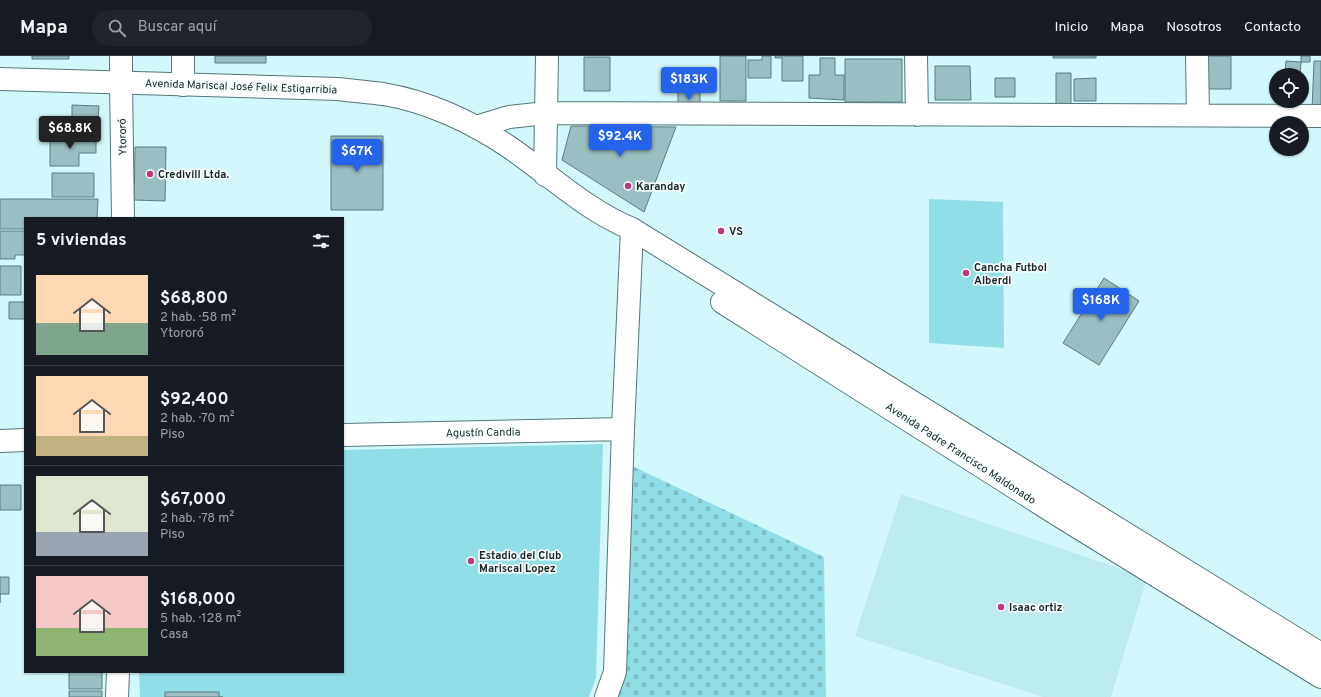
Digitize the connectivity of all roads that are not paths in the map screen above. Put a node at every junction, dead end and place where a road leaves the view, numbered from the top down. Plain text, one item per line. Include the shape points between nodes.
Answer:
1 (121, 56) edge
2 (182, 56) edge
3 (547, 56) edge
4 (916, 56) edge
5 (1197, 56) edge
6 (0, 79) edge
7 (121, 82) junction
8 (182, 85) junction
9 (546, 112) junction
10 (917, 115) junction
11 (1198, 115) junction
12 (1321, 116) edge
13 (476, 127) junction
14 (546, 176) junction
15 (123, 217) edge
16 (632, 237) junction
17 (623, 429) junction
18 (344, 434) edge
19 (24, 440) edge
20 (0, 441) edge
21 (1321, 654) edge
22 (118, 673) edge
23 (1321, 677) edge
24 (117, 697) edge
25 (606, 697) edge

1 - 7 main road, Ytororó
2 - 8 main road
3 - 9 main road
4 - 10 main road
5 - 11 main road
6 - 7 main road, Avenida Mariscal José Felix Estigarribia
7 - 8 main road, Avenida Mariscal José Felix Estigarribia
7 - 15 main road, Ytororó
8 - 13 main road, Avenida Mariscal José Felix Estigarribia via 338,89 384,94 431,107
9 - 10 main road
9 - 13 main road via 509,117
9 - 14 main road
10 - 11 main road
11 - 12 main road
13 - 14 main road, Avenida Padre Francisco Maldonado via 509,147
14 - 16 main road, Avenida Padre Francisco Maldonado
16 - 17 main road
16 - 21 main road, Avenida Padre Francisco Maldonado
16 - 23 main road, Avenida Padre Francisco Maldonado via 848,381 1058,515
17 - 18 main road, Agustín Candia
17 - 25 main road via 615,672
19 - 20 main road
22 - 24 main road

